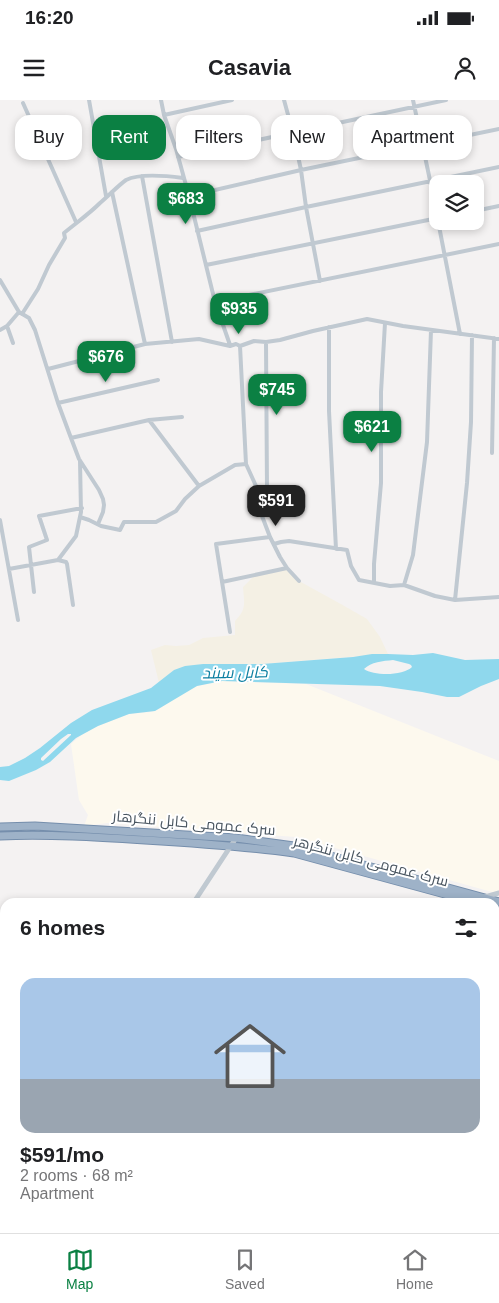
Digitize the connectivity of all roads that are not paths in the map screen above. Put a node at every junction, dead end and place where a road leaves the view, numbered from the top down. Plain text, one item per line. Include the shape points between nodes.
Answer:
1 (89, 100) edge
2 (161, 100) edge
3 (232, 100) edge
4 (284, 100) edge
5 (413, 100) edge
6 (446, 100) edge
7 (23, 103) dead end
8 (414, 106) junction
9 (164, 115) joint
10 (288, 115) edge
11 (416, 115) edge
12 (166, 121) edge
13 (343, 122) edge
14 (499, 129) edge
15 (472, 135) edge
16 (176, 151) edge
17 (353, 159) edge
18 (179, 160) edge
19 (299, 160) edge
20 (425, 160) edge
21 (499, 167) edge
22 (301, 170) junction
23 (462, 175) edge
24 (142, 176) junction
25 (184, 178) junction
26 (429, 182) joint
27 (112, 192) junction
28 (106, 196) junction
29 (189, 196) junction
30 (499, 206) edge
31 (306, 207) junction
32 (484, 209) edge
33 (429, 221) edge
34 (76, 222) junction
35 (440, 230) edge
36 (198, 231) junction
37 (312, 243) junction
38 (499, 244) edge
39 (444, 255) junction
40 (206, 265) junction
41 (0, 280) edge
42 (320, 281) junction
43 (215, 302) junction
44 (21, 313) junction
45 (385, 323) junction
46 (6, 326) junction
47 (328, 327) junction
48 (0, 330) edge
49 (431, 330) junction
50 (460, 334) junction
51 (472, 335) junction
52 (494, 338) junction
53 (499, 339) edge
54 (172, 342) junction
55 (266, 342) junction
56 (13, 343) dead end
57 (144, 344) junction
58 (230, 346) junction
59 (240, 346) junction
60 (48, 369) junction
61 (158, 380) dead end
62 (58, 404) junction
63 (182, 417) dead end
64 (149, 420) junction
65 (71, 438) junction
66 (492, 453) dead end
67 (80, 459) junction
68 (246, 464) junction
69 (199, 486) junction
70 (267, 490) dead end
71 (82, 508) junction
72 (80, 517) junction
73 (0, 520) edge
74 (98, 524) junction
75 (270, 537) junction
76 (274, 544) junction
77 (336, 549) junction
78 (58, 560) junction
79 (31, 565) junction
80 (288, 568) junction
81 (9, 569) junction
82 (298, 581) dead end
83 (222, 582) junction
84 (374, 584) junction
85 (404, 585) junction
86 (34, 592) dead end
87 (499, 597) edge
88 (455, 600) junction
89 (73, 605) dead end
90 (18, 620) dead end
91 (230, 632) dead end
92 (0, 827) edge
93 (0, 836) edge
94 (236, 838) junction
95 (231, 845) junction
96 (499, 894) edge
97 (480, 897) junction
98 (197, 898) edge
99 (459, 898) edge
100 (484, 898) edge

1 - 28 street
2 - 9 street
3 - 9 street
4 - 10 street
5 - 8 street
6 - 8 street
7 - 34 street
8 - 11 street
8 - 13 street
12 - 16 street
14 - 15 street
17 - 22 street
18 - 25 street
19 - 22 street
20 - 26 street
21 - 23 street
22 - 29 street
22 - 31 street
24 - 25 street
24 - 27 street via 126,180
24 - 54 street
25 - 29 street
26 - 31 street
27 - 28 street
27 - 57 street
28 - 34 street
29 - 36 street
30 - 32 street
31 - 36 street
31 - 37 street
33 - 37 street
34 - 44 street via 64,232 65,238 38,289
35 - 39 street
36 - 40 street
37 - 40 street
37 - 42 street
38 - 39 street
39 - 42 street
39 - 50 street
40 - 43 street
41 - 44 street
42 - 43 street
43 - 58 street
44 - 46 street
44 - 60 street via 29,318 35,330
45 - 47 street via 367,319
45 - 49 street
45 - 84 street via 381,392 382,482
46 - 48 street
46 - 56 street
47 - 55 street
47 - 77 street
49 - 50 street
49 - 85 street via 426,442 413,555
50 - 51 street
51 - 52 street
51 - 88 street via 471,422
52 - 53 street
52 - 66 street
54 - 57 street
54 - 58 street via 199,339
55 - 59 street via 254,341
55 - 70 street
57 - 60 street
58 - 59 street
59 - 68 street
60 - 62 street
61 - 62 street
62 - 65 street
63 - 64 street
64 - 65 street
64 - 69 street
65 - 67 street
67 - 71 street
67 - 74 street via 104,499
68 - 69 street via 234,466
68 - 75 street via 256,486
69 - 74 street via 176,511 156,522 124,522 120,530
71 - 72 street
71 - 79 street via 39,516 47,540 29,547
72 - 74 street
72 - 78 street via 76,536
73 - 81 street
75 - 76 street
75 - 83 street via 216,544
76 - 77 street via 289,541
76 - 80 street
77 - 84 street via 346,550 359,580
78 - 79 street
78 - 89 street via 67,564
79 - 81 street
79 - 86 street
80 - 82 street
80 - 83 street
81 - 90 street
83 - 91 street
84 - 85 street
85 - 88 street
87 - 88 street
92 - 94 highway, سرک عمومی کابل ننگرهار via 35,826
93 - 95 highway, سرک عمومی کابل ننگرهار via 117,838
94 - 95 street
94 - 97 highway, سرک عمومی کابل ننگرهار via 294,846
95 - 98 street
95 - 99 highway, سرک عمومی کابل ننگرهر via 294,853
96 - 97 street
97 - 100 highway, سرک عمومی کابل ننگرهار

